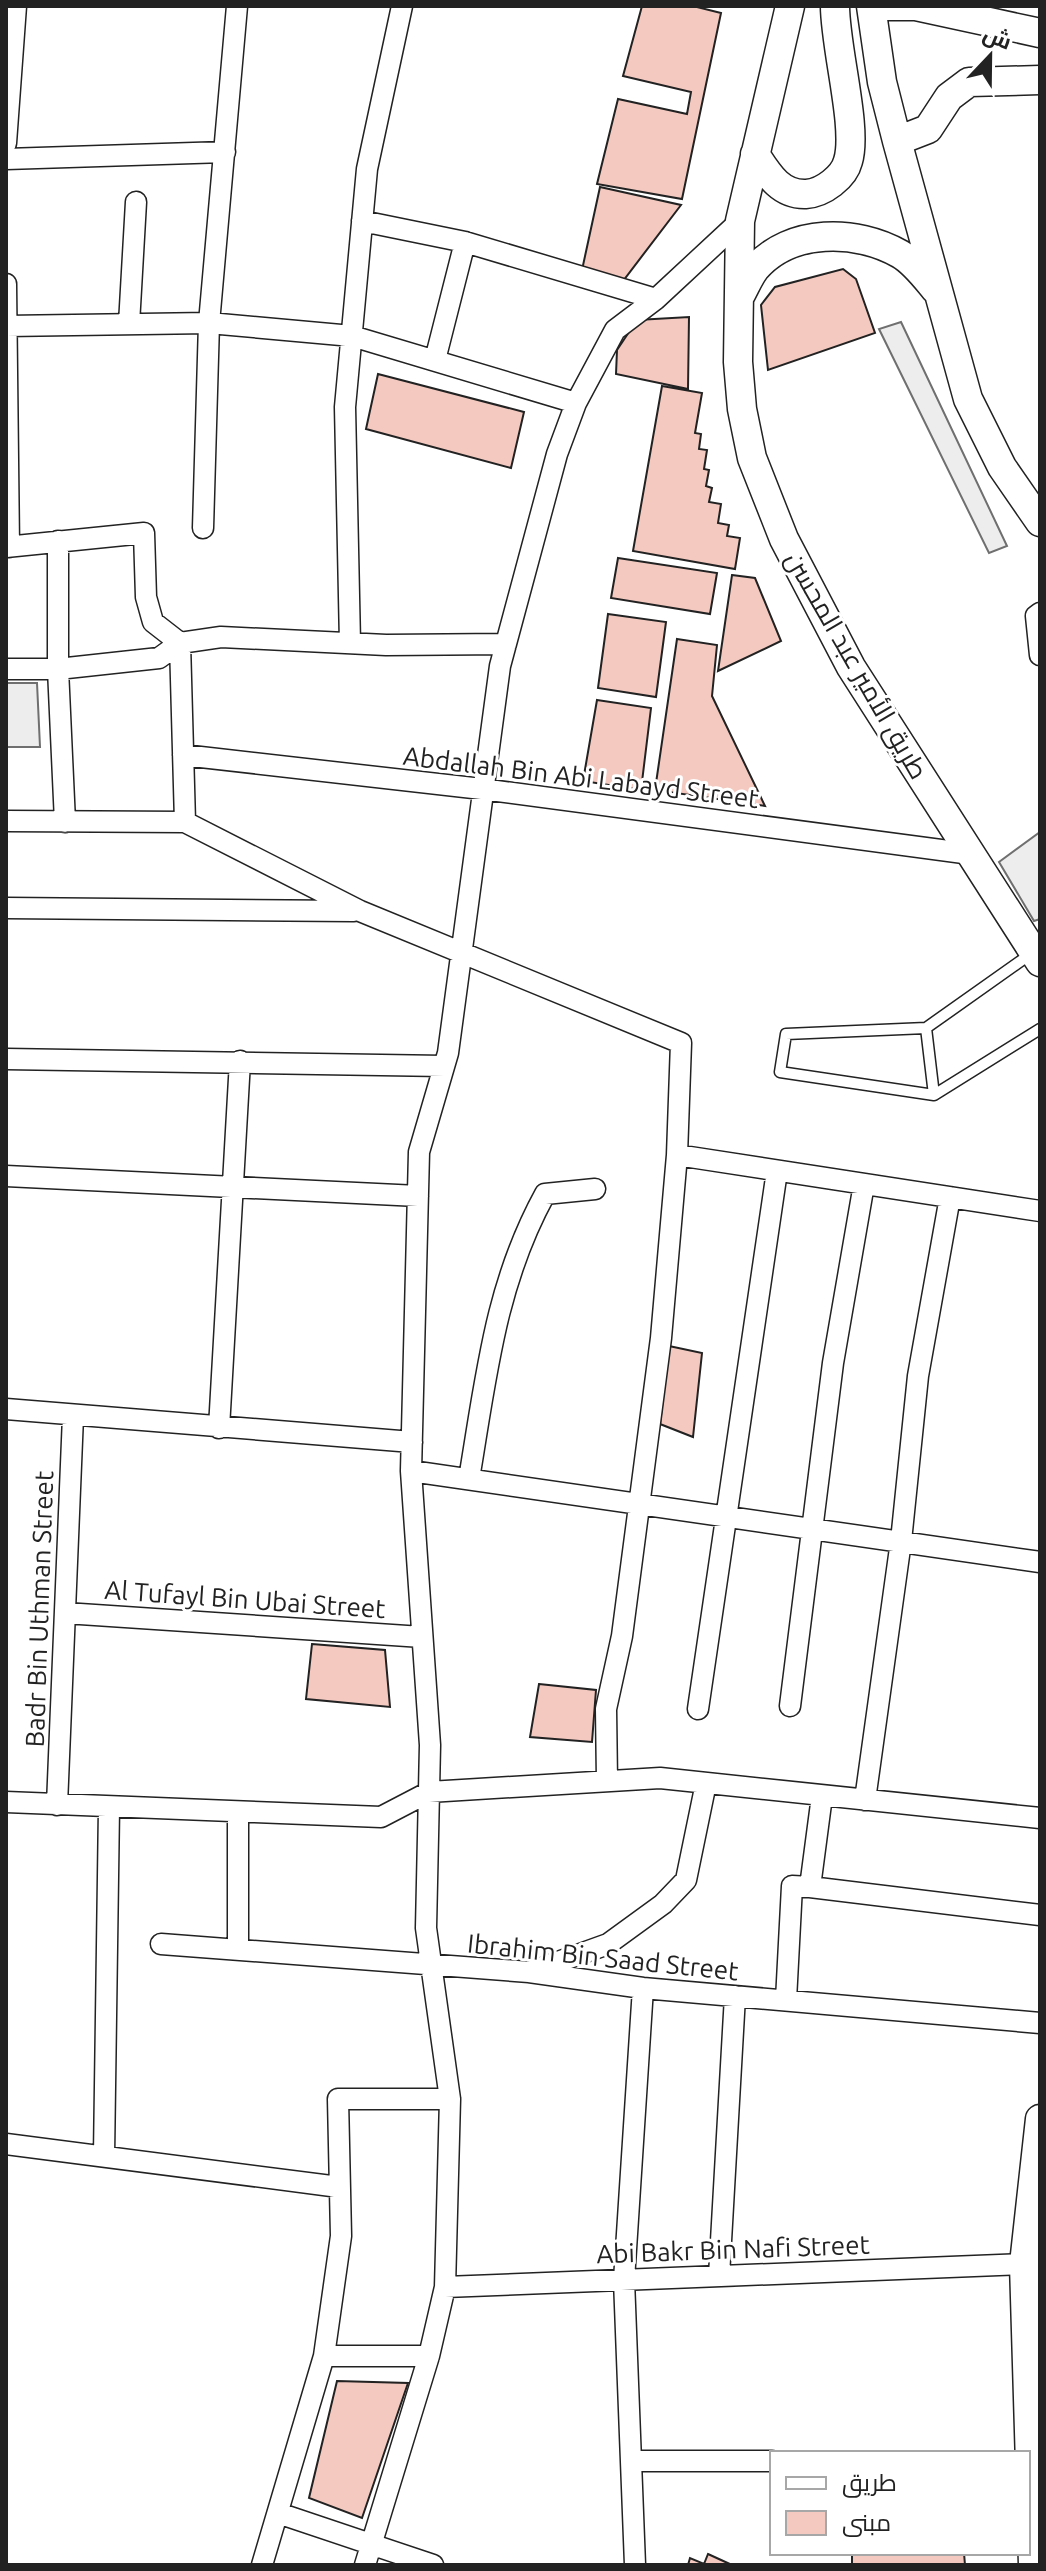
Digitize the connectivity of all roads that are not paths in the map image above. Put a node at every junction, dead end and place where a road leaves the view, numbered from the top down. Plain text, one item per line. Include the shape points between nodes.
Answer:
1 (6, 6) edge
2 (18, 6) edge
3 (237, 6) edge
4 (402, 6) edge
5 (790, 6) edge
6 (835, 6) edge
7 (871, 6) edge
8 (886, 6) edge
9 (1040, 33) edge
10 (1040, 80) edge
11 (897, 141) junction
12 (6, 143) edge
13 (225, 152) junction
14 (755, 154) junction
15 (6, 159) edge
16 (136, 202) dead end
17 (362, 221) junction
18 (740, 221) junction
19 (465, 242) junction
20 (6, 284) edge
21 (940, 296) junction
22 (656, 299) junction
23 (738, 300) junction
24 (209, 323) junction
25 (129, 324) junction
26 (6, 326) edge
27 (352, 336) junction
28 (435, 360) junction
29 (576, 403) junction
30 (1040, 522) edge
31 (203, 528) dead end
32 (58, 541) junction
33 (7, 547) edge
34 (1040, 613) edge
35 (180, 643) junction
36 (350, 643) junction
37 (506, 644) junction
38 (1040, 655) edge
39 (6, 669) edge
40 (58, 669) junction
41 (183, 755) junction
42 (482, 789) junction
43 (6, 821) edge
44 (65, 822) junction
45 (185, 822) junction
46 (971, 854) junction
47 (6, 908) edge
48 (360, 911) junction
49 (460, 953) junction
50 (1037, 957) edge
51 (926, 1028) junction
52 (1040, 1029) edge
53 (6, 1059) edge
54 (240, 1061) junction
55 (444, 1066) junction
56 (934, 1095) junction
57 (677, 1155) junction
58 (777, 1171) junction
59 (6, 1176) edge
60 (864, 1184) junction
61 (234, 1185) junction
62 (595, 1189) dead end
63 (418, 1196) junction
64 (950, 1197) junction
65 (1040, 1211) edge
66 (6, 1409) edge
67 (73, 1416) junction
68 (219, 1428) junction
69 (412, 1442) junction
70 (411, 1471) junction
71 (469, 1479) junction
72 (637, 1503) junction
73 (724, 1516) junction
74 (814, 1529) junction
75 (901, 1541) junction
76 (1040, 1562) edge
77 (65, 1613) junction
78 (422, 1637) junction
79 (790, 1706) dead end
80 (698, 1709) dead end
81 (607, 1781) junction
82 (706, 1783) junction
83 (429, 1792) junction
84 (822, 1796) junction
85 (865, 1800) junction
86 (6, 1802) edge
87 (57, 1805) junction
88 (109, 1807) junction
89 (238, 1813) junction
90 (1040, 1818) edge
91 (810, 1887) junction
92 (1040, 1915) edge
93 (161, 1944) dead end
94 (238, 1950) junction
95 (433, 1967) junction
96 (529, 1972) junction
97 (643, 1988) junction
98 (735, 1996) junction
99 (786, 2000) junction
100 (1040, 2023) edge
101 (450, 2099) junction
102 (1040, 2119) edge
103 (6, 2144) edge
104 (104, 2156) junction
105 (339, 2187) junction
106 (1032, 2269) edge
107 (719, 2276) junction
108 (624, 2280) junction
109 (445, 2287) junction
110 (324, 2356) junction
111 (429, 2356) junction
112 (1029, 2451) edge
113 (631, 2461) junction
114 (770, 2461) edge
115 (1030, 2486) edge
116 (278, 2513) junction
117 (371, 2544) junction
118 (262, 2565) edge
119 (365, 2565) edge
120 (433, 2565) edge
121 (635, 2565) edge
122 (1033, 2565) edge

1 - 2 street
2 - 12 street
3 - 13 street
4 - 17 street via 367,169
5 - 14 main road, طريق الأمير عبد المحسن
6 - 14 main road via 848,163 822,189 792,193 779,186
7 - 11 main road
8 - 9 main road via 916,6
10 - 11 main road via 969,82 949,97 928,129
11 - 21 main road
13 - 15 street
13 - 24 street
14 - 18 main road, طريق الأمير عبد المحسن
16 - 25 street
17 - 19 street
17 - 27 street
18 - 22 street
18 - 23 main road, طريق الأمير عبد المحسن
19 - 22 street
19 - 28 street
20 - 26 street
21 - 23 main road via 901,255 838,235 782,248 755,270
21 - 30 main road via 968,399 1002,467
22 - 29 street via 615,330
23 - 46 main road, طريق الأمير عبد المحسن via 742,409 752,458 784,539 851,667
24 - 25 street
24 - 27 street
24 - 31 street
25 - 26 street
26 - 33 street
27 - 28 street
27 - 36 street via 345,407
28 - 29 street
29 - 37 street via 557,454
32 - 33 street
32 - 35 street via 144,533 146,597 153,622
32 - 40 street
34 - 38 street
35 - 36 street via 221,637
35 - 40 street via 159,658
35 - 41 street
36 - 37 street
37 - 42 street
39 - 40 street
40 - 44 street
41 - 42 street, Abdallah Bin Abi Labayd Street
41 - 45 street
42 - 46 street, Abdallah Bin Abi Labayd Street
42 - 49 street
43 - 44 street
44 - 45 street
45 - 48 street
46 - 50 main road, طريق الأمير عبد المحسن
47 - 48 street
48 - 49 street
49 - 55 street
49 - 57 street via 681,1043
50 - 51 lane
51 - 56 lane
51 - 56 lane via 786,1034 780,1072
52 - 56 lane
53 - 54 street
54 - 55 street
54 - 61 street
55 - 63 street via 419,1152
57 - 58 street
57 - 72 street via 661,1338
58 - 60 street
58 - 73 street
59 - 61 street
60 - 64 street
60 - 74 street via 833,1363
61 - 63 street
61 - 68 street
62 - 71 street via 545,1194 521,1238 497,1314
63 - 69 street
64 - 65 street
64 - 75 street via 918,1376
66 - 67 street
67 - 68 street
67 - 77 street, Badr Bin Uthman Street
68 - 69 street
69 - 70 street
70 - 71 street
70 - 78 street
71 - 72 street
72 - 73 street
72 - 81 street via 622,1636 606,1709
73 - 74 street
73 - 80 street
74 - 75 street
74 - 79 street
75 - 76 street
75 - 85 street
77 - 78 street, Al Tufayl Bin Ubai Street
77 - 87 street, Badr Bin Uthman Street
78 - 83 street
81 - 82 street via 660,1778
81 - 83 street
82 - 84 street
82 - 96 street via 686,1880 608,1944
83 - 89 street via 381,1817
83 - 95 street via 426,1928
84 - 85 street
84 - 91 street
85 - 90 street
86 - 87 street
87 - 88 street
88 - 89 street
88 - 104 street
89 - 94 street
91 - 92 street
91 - 99 street via 792,1886
93 - 94 street, Ibrahim Bin Saad Street
94 - 95 street, Ibrahim Bin Saad Street
95 - 96 street, Ibrahim Bin Saad Street
95 - 101 street
96 - 97 street, Ibrahim Bin Saad Street
97 - 98 street, Ibrahim Bin Saad Street
97 - 108 street
98 - 99 street, Ibrahim Bin Saad Street
98 - 107 street
99 - 100 street, Ibrahim Bin Saad Street
101 - 105 street via 338,2099
101 - 109 street
102 - 106 main road
103 - 104 street
104 - 105 street
105 - 110 street via 341,2236
106 - 107 street, Abi Bakr Bin Nafi Street
106 - 112 main road
107 - 108 street, Abi Bakr Bin Nafi Street
108 - 109 street, Abi Bakr Bin Nafi Street
108 - 113 street
109 - 111 street
110 - 111 street
110 - 116 street
111 - 117 street
113 - 114 street
113 - 121 street
115 - 122 main road
116 - 117 street
116 - 118 street
117 - 119 street
117 - 120 street

